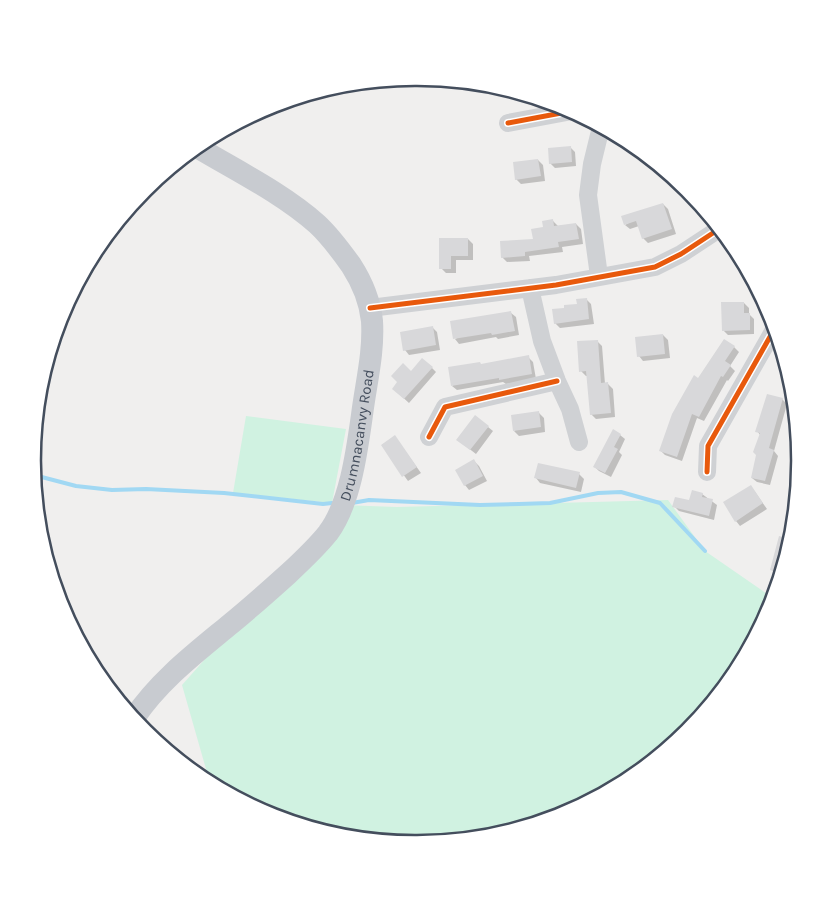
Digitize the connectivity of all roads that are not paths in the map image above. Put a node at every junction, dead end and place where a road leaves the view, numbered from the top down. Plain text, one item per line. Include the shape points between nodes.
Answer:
1 (558, 114) edge
2 (508, 123) dead end
3 (599, 134) edge
4 (204, 152) edge
5 (714, 233) edge
6 (599, 276) junction
7 (530, 288) junction
8 (370, 308) junction
9 (769, 336) edge
10 (557, 381) junction
11 (429, 437) dead end
12 (578, 442) dead end
13 (707, 472) dead end
14 (138, 712) edge

1 - 2 street
3 - 6 street via 588,195
4 - 8 main road, Drumnacanvy Road via 294,206 318,225 340,248 357,274
5 - 6 street via 655,267
6 - 7 street
7 - 8 street
7 - 10 street via 542,341
8 - 14 main road, Drumnacanvy Road via 372,355 358,446 348,490 329,532 253,606 161,685
9 - 13 street via 708,446
10 - 11 street via 445,408
10 - 12 street via 570,409

